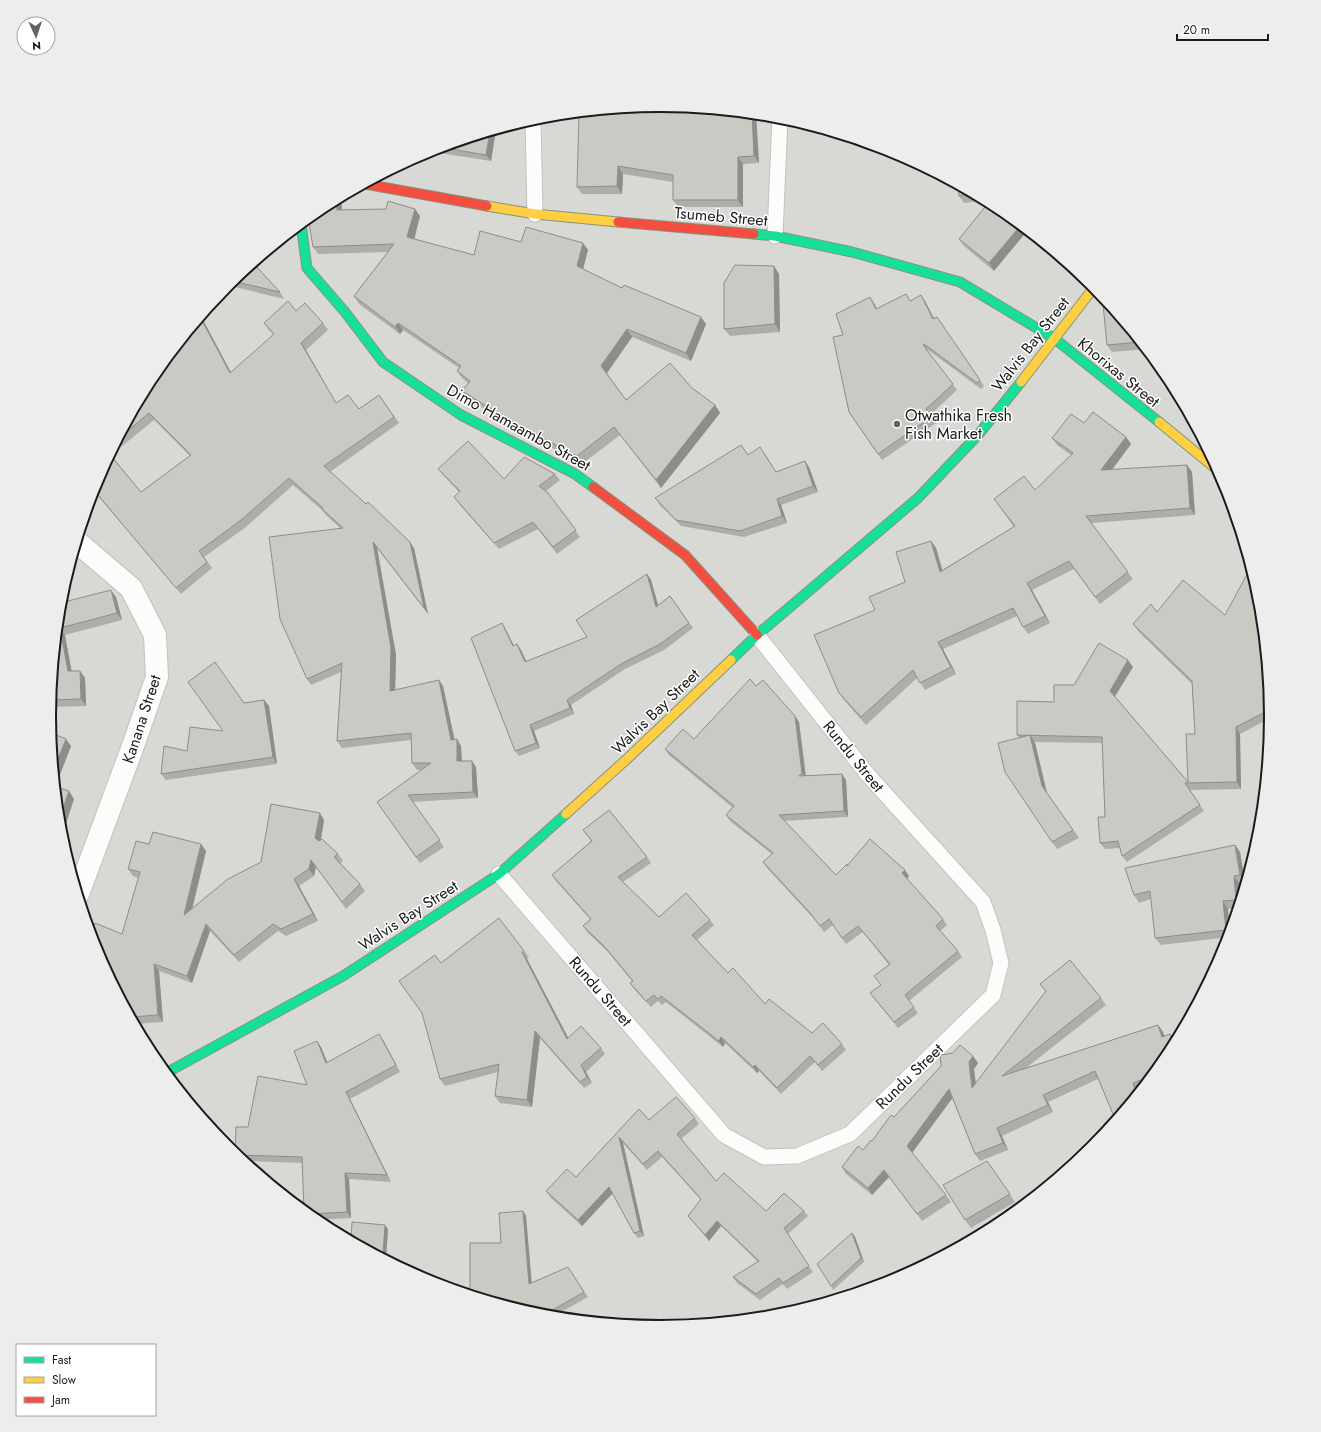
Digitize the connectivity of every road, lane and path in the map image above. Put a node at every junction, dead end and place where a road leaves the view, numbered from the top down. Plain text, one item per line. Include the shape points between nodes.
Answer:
1 (780, 123) edge
2 (533, 125) edge
3 (371, 185) edge
4 (535, 214) junction
5 (302, 230) edge
6 (775, 236) junction
7 (1091, 292) edge
8 (1055, 340) junction
9 (1209, 464) edge
10 (81, 546) edge
11 (757, 635) junction
12 (500, 874) junction
13 (81, 886) edge
14 (171, 1070) edge

1 - 6 lane
2 - 4 lane
3 - 4 street, Tsumeb Street
4 - 6 street, Tsumeb Street
5 - 11 street, Dimo Hamaambo Street via 307,268 383,362 461,415 575,474 684,555
6 - 8 street, Tsumeb Street via 852,252 960,282
7 - 8 street, Walvis Bay Street
8 - 9 street, Khorixas Street
8 - 11 street, Walvis Bay Street via 978,435 918,498
10 - 13 street, Kanana Street via 131,588 155,635 158,677
11 - 12 street, Walvis Bay Street via 628,758
11 - 12 lane, Rundu Street via 868,775 983,902 1001,963 993,995 850,1134 797,1156 764,1157 724,1135
12 - 14 street, Walvis Bay Street via 342,976

